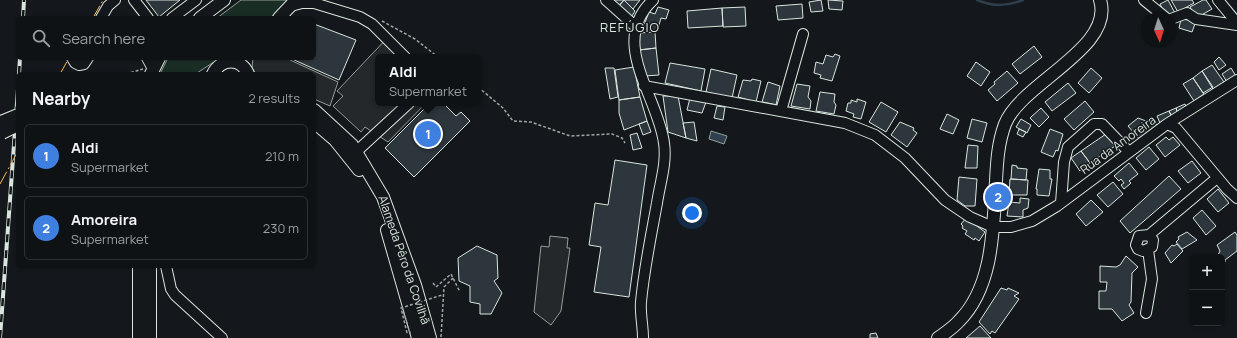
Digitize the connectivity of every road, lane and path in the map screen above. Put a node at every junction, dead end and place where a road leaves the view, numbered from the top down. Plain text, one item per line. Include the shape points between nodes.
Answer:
1 (115, 0) edge
2 (134, 0) edge
3 (196, 0) edge
4 (224, 0) edge
5 (606, 0) edge
6 (653, 0) edge
7 (1100, 0) edge
8 (1144, 0) edge
9 (1218, 0) edge
10 (313, 2) edge
11 (294, 3) edge
12 (1159, 12) edge
13 (102, 16) edge
14 (146, 16) edge
15 (175, 16) edge
16 (203, 16) edge
17 (281, 16) edge
18 (1177, 17) edge
19 (1237, 24) edge
20 (374, 26) junction
21 (635, 26) junction
22 (803, 34) dead end
23 (402, 54) edge
24 (434, 54) edge
25 (73, 60) edge
26 (87, 60) edge
27 (147, 60) edge
28 (158, 60) edge
29 (218, 67) edge
30 (247, 67) edge
31 (150, 71) edge
32 (132, 72) edge
33 (1237, 80) edge
34 (644, 86) junction
35 (481, 90) edge
36 (406, 106) edge
37 (781, 111) junction
38 (316, 112) edge
39 (16, 117) edge
40 (316, 124) edge
41 (1167, 124) junction
42 (16, 125) edge
43 (1, 128) edge
44 (625, 143) dead end
45 (357, 151) junction
46 (1129, 152) junction
47 (1217, 178) junction
48 (1237, 198) edge
49 (1061, 203) junction
50 (993, 227) junction
51 (139, 268) edge
52 (150, 268) edge
53 (167, 268) edge
54 (453, 278) junction
55 (433, 283) dead end
56 (460, 292) dead end
57 (442, 295) junction
58 (401, 308) junction
59 (1146, 313) dead end
60 (407, 332) dead end
61 (139, 338) edge
62 (150, 338) edge
63 (222, 338) edge
64 (418, 338) edge
65 (430, 338) edge
66 (440, 338) edge
67 (643, 338) edge
68 (938, 338) edge

1 - 13 street
2 - 14 street
3 - 15 street
4 - 16 main road
5 - 21 street
6 - 21 street via 643,10
7 - 50 main road via 1102,9 1095,33 1080,50 1017,105 1005,123 998,147
8 - 12 street
9 - 19 street
10 - 11 street
10 - 20 street via 360,18
11 - 17 main road
18 - 19 street via 1187,13 1196,19
20 - 23 street
20 - 24 path via 382,21 388,23
21 - 34 street via 637,61
22 - 37 street
25 - 26 street via 79,65
27 - 31 street
28 - 31 main road
29 - 30 main road via 237,63
31 - 32 path via 141,69
33 - 41 street
34 - 37 street
34 - 67 street via 661,124 665,163 642,297
35 - 44 path via 503,108 513,121 531,122 570,136 612,134 622,138
36 - 45 street
37 - 50 street via 845,123 875,135 905,158 945,200 970,217
38 - 45 main road, Alameda Pêro da Covilhã
39 - 43 main road, bridge
40 - 64 main road, Alameda Pêro da Covilhã via 351,158 376,201 389,236
41 - 46 street, Rua da Amoreira
41 - 47 street, Rua da Amoreira via 1176,128
42 - 43 main road, bridge
45 - 65 main road, Alameda Pêro da Covilhã via 383,197 415,285
46 - 49 street, Rua da Amoreira
46 - 49 street via 1102,124 1094,124 1068,147 1064,162
47 - 48 street, Rua da Amoreira
47 - 59 street via 1149,235 1139,236 1136,245 1138,249 1148,250 1152,279
49 - 50 street, Rua da Amoreira via 1032,221 1011,227
50 - 68 main road via 990,261 974,303 959,322
51 - 61 main road
52 - 62 main road
53 - 63 street via 175,295
54 - 55 path via 451,274 436,286
54 - 56 path
54 - 57 path via 444,287
57 - 58 path, bridge
57 - 66 path
58 - 58 path, bridge via 402,307 410,333 408,333
58 - 60 path, bridge

